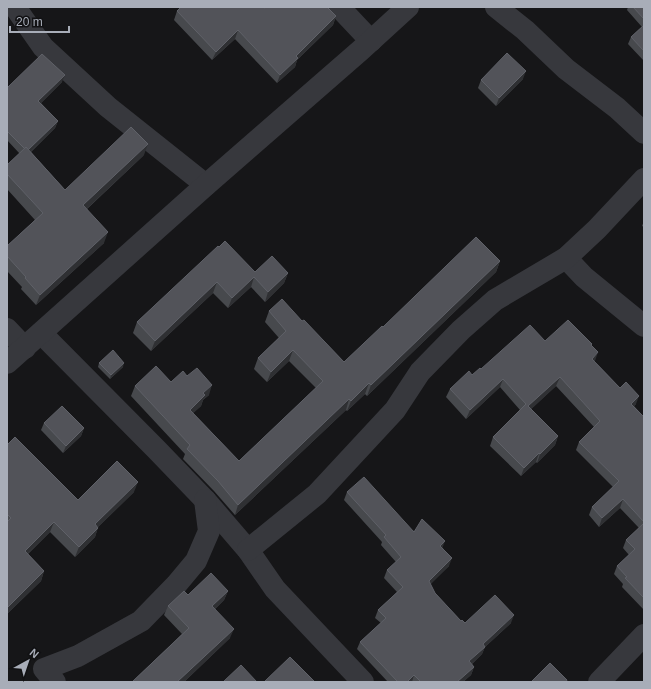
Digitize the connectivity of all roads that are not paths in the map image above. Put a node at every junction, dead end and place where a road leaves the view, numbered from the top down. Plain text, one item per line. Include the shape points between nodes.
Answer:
1 (15, 7) edge
2 (339, 7) edge
3 (408, 7) edge
4 (496, 7) edge
5 (371, 41) junction
6 (644, 132) edge
7 (644, 179) edge
8 (206, 185) junction
9 (566, 258) junction
10 (644, 326) edge
11 (7, 329) edge
12 (41, 333) junction
13 (24, 348) junction
14 (7, 363) edge
15 (205, 500) junction
16 (248, 550) junction
17 (644, 635) edge
18 (55, 682) edge
19 (363, 682) edge
20 (599, 682) edge

1 - 8 street via 43,47 108,106
2 - 5 street
3 - 5 street
4 - 6 street via 525,30 566,69
5 - 8 street
7 - 9 street via 598,229
8 - 12 street
9 - 10 street via 584,277
9 - 16 street via 495,300 461,330 420,372 395,410 317,494
11 - 13 street
12 - 13 street
12 - 15 street
13 - 14 street
15 - 16 street
15 - 18 street via 208,531 196,561 141,621 78,656 44,669
16 - 19 street via 276,589
17 - 20 street

